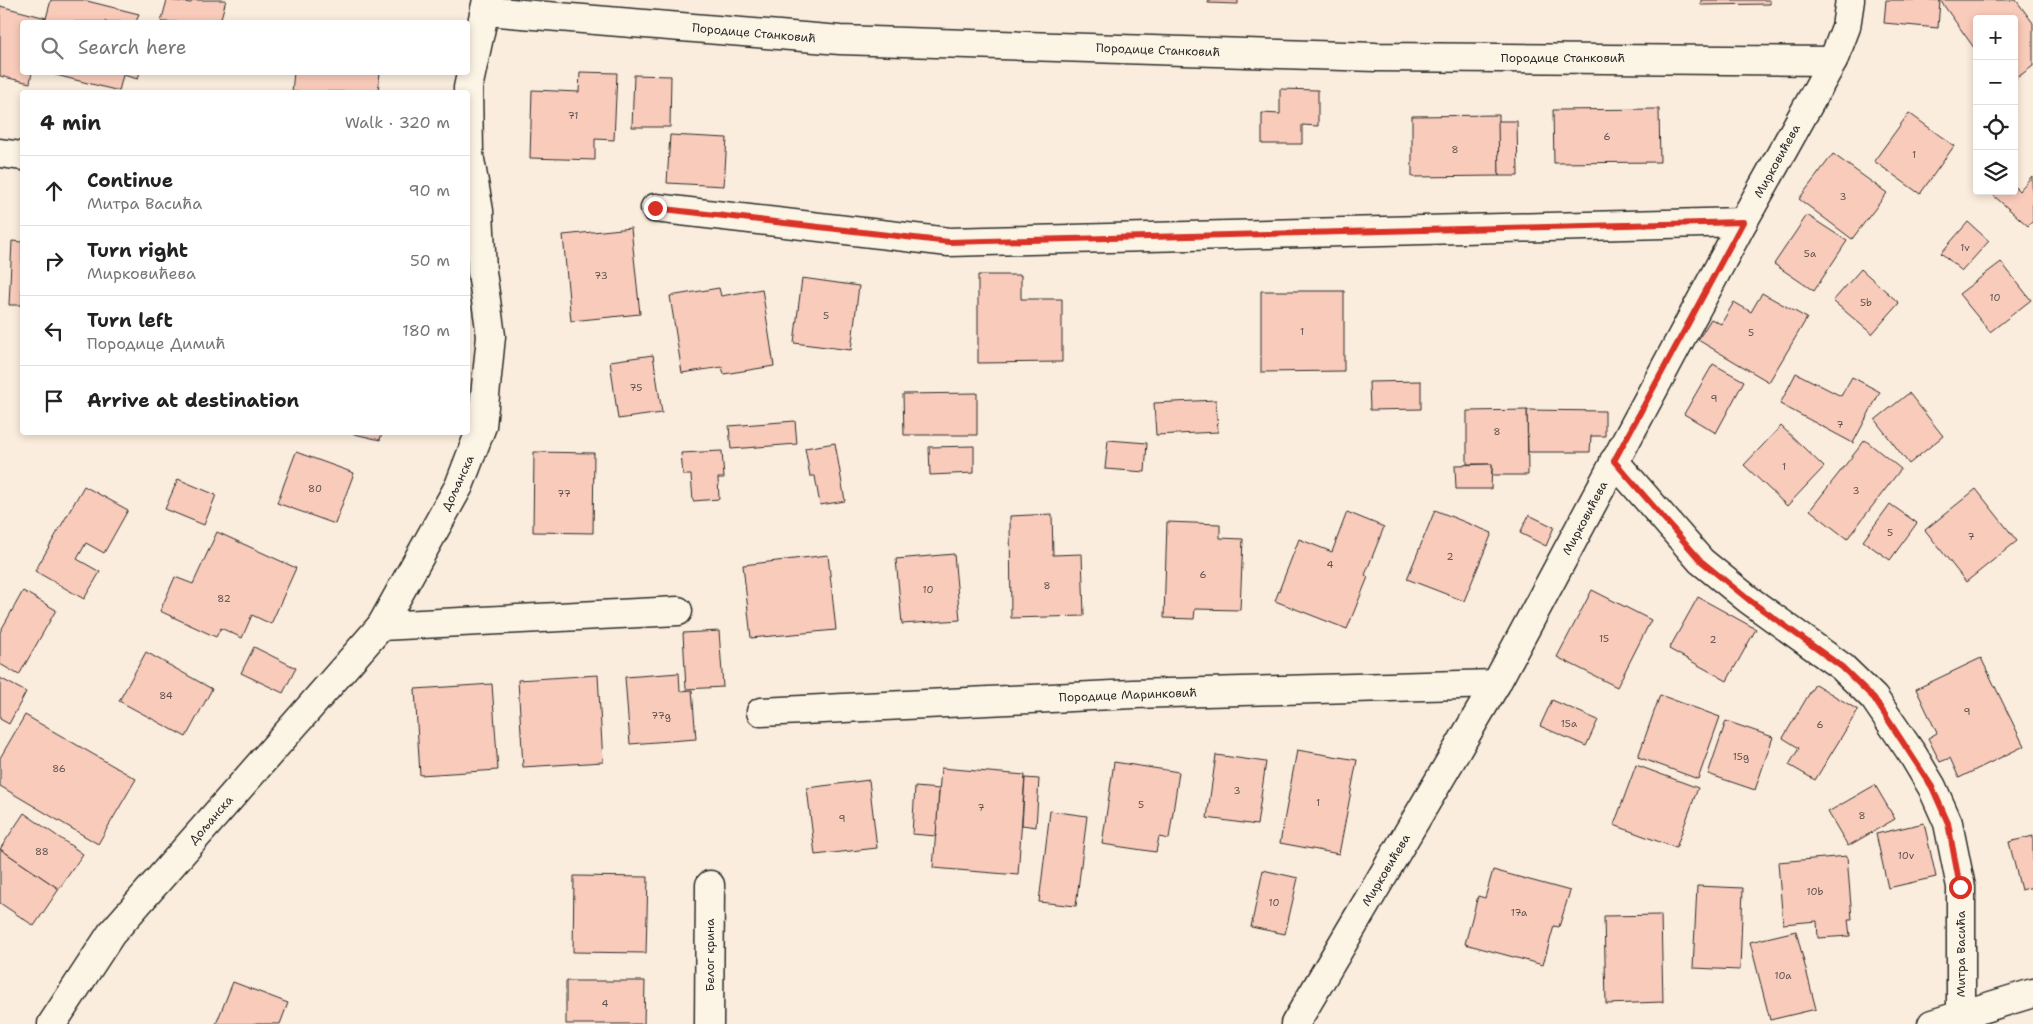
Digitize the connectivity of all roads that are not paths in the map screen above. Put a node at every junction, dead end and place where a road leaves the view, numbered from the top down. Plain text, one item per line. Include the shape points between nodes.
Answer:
1 (1850, 0) edge
2 (486, 6) edge
3 (1833, 60) junction
4 (468, 90) edge
5 (0, 153) edge
6 (20, 156) edge
7 (470, 168) edge
8 (655, 208) dead end
9 (473, 211) edge
10 (1743, 222) junction
11 (1614, 461) junction
12 (678, 611) dead end
13 (381, 626) junction
14 (1496, 684) junction
15 (761, 712) dead end
16 (710, 885) dead end
17 (2033, 993) edge
18 (1961, 1015) junction
19 (52, 1024) edge
20 (709, 1024) edge
21 (1295, 1024) edge
22 (1932, 1024) edge

1 - 3 street, Мирковићева via 1846,27
2 - 3 street, Породице Станковић via 850,40 1376,57
2 - 4 street, Дољанска
3 - 10 street, Мирковићева
5 - 6 street
7 - 9 street, Дољанска
8 - 10 street via 949,242
9 - 13 street, Дољанска via 491,336 482,426 459,486
10 - 11 street, Мирковићева
11 - 14 street, Мирковићева
11 - 18 street, Митра Васића via 1701,561 1836,662 1874,698 1913,755 1948,823 1960,887
12 - 13 street
13 - 19 street, Дољанска via 111,934
14 - 15 street, Породице Маринковић via 1133,694
14 - 21 street, Мирковићева
16 - 20 street, Белог крина
17 - 18 street
18 - 22 street

